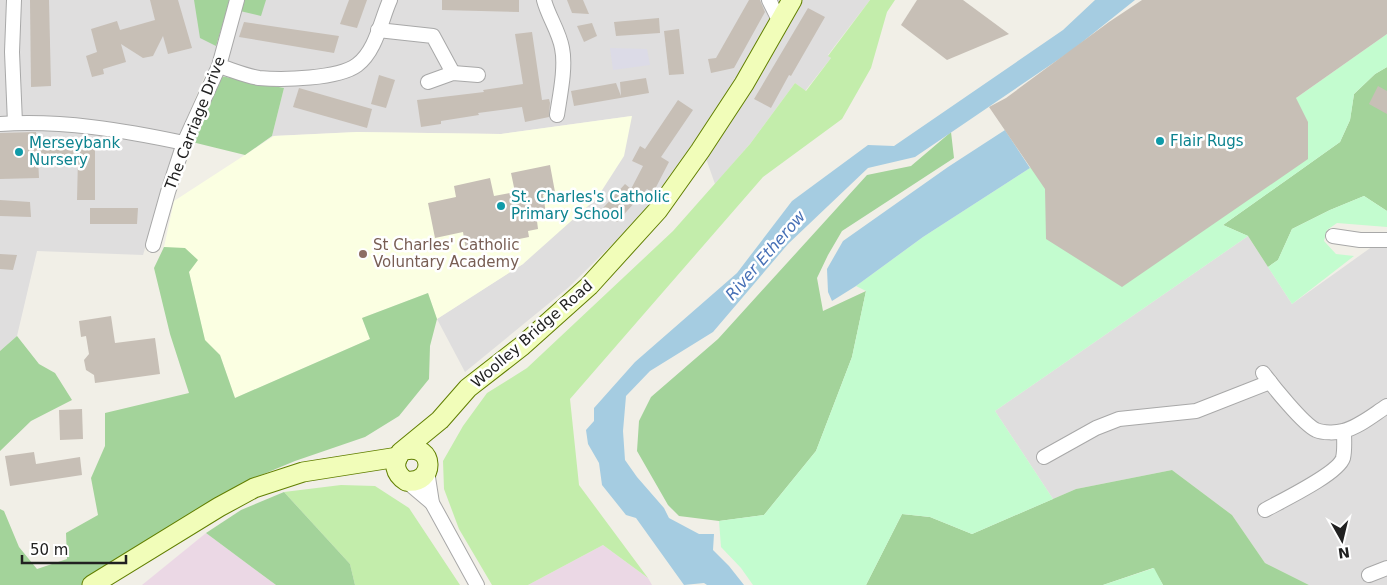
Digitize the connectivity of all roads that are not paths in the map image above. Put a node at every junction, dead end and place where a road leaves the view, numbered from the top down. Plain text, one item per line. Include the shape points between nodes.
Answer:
1 (14, 0) edge
2 (237, 0) edge
3 (390, 0) edge
4 (544, 0) edge
5 (769, 0) edge
6 (792, 0) edge
7 (780, 22) junction
8 (378, 30) junction
9 (219, 66) junction
10 (453, 72) junction
11 (478, 74) dead end
12 (428, 82) dead end
13 (557, 115) dead end
14 (15, 123) junction
15 (0, 124) edge
16 (184, 143) junction
17 (1333, 236) dead end
18 (1387, 240) edge
19 (153, 245) dead end
20 (1387, 406) edge
21 (440, 420) junction
22 (1344, 431) junction
23 (1044, 457) dead end
24 (427, 464) junction
25 (402, 465) junction
26 (432, 504) junction
27 (1265, 510) dead end
28 (1387, 568) edge
29 (1369, 575) dead end
30 (92, 585) edge
31 (477, 585) edge

1 - 14 street
2 - 9 street, The Carriage Drive
3 - 8 street
4 - 13 street via 562,45
5 - 7 street
6 - 7 street, Woolley Bridge Road
7 - 21 street, Woolley Bridge Road via 744,84 658,210 589,286 522,346 468,388
8 - 9 street via 373,44 358,64 338,73 258,78
8 - 10 street via 432,36
9 - 16 street, The Carriage Drive
10 - 11 street
10 - 12 street
14 - 15 street
14 - 16 street via 106,128
16 - 19 street, The Carriage Drive
17 - 18 street
20 - 22 street
21 - 24 street, Woolley Bridge Road
21 - 25 street, Woolley Bridge Road
22 - 23 street via 1316,430 1266,378 1196,411 1119,419
22 - 27 street via 1343,460 1337,468
24 - 25 street via 424,454 416,449
24 - 25 street via 424,476 418,480
24 - 26 street
25 - 26 street
25 - 30 street via 344,466 303,472 254,488
26 - 31 street
28 - 29 street

